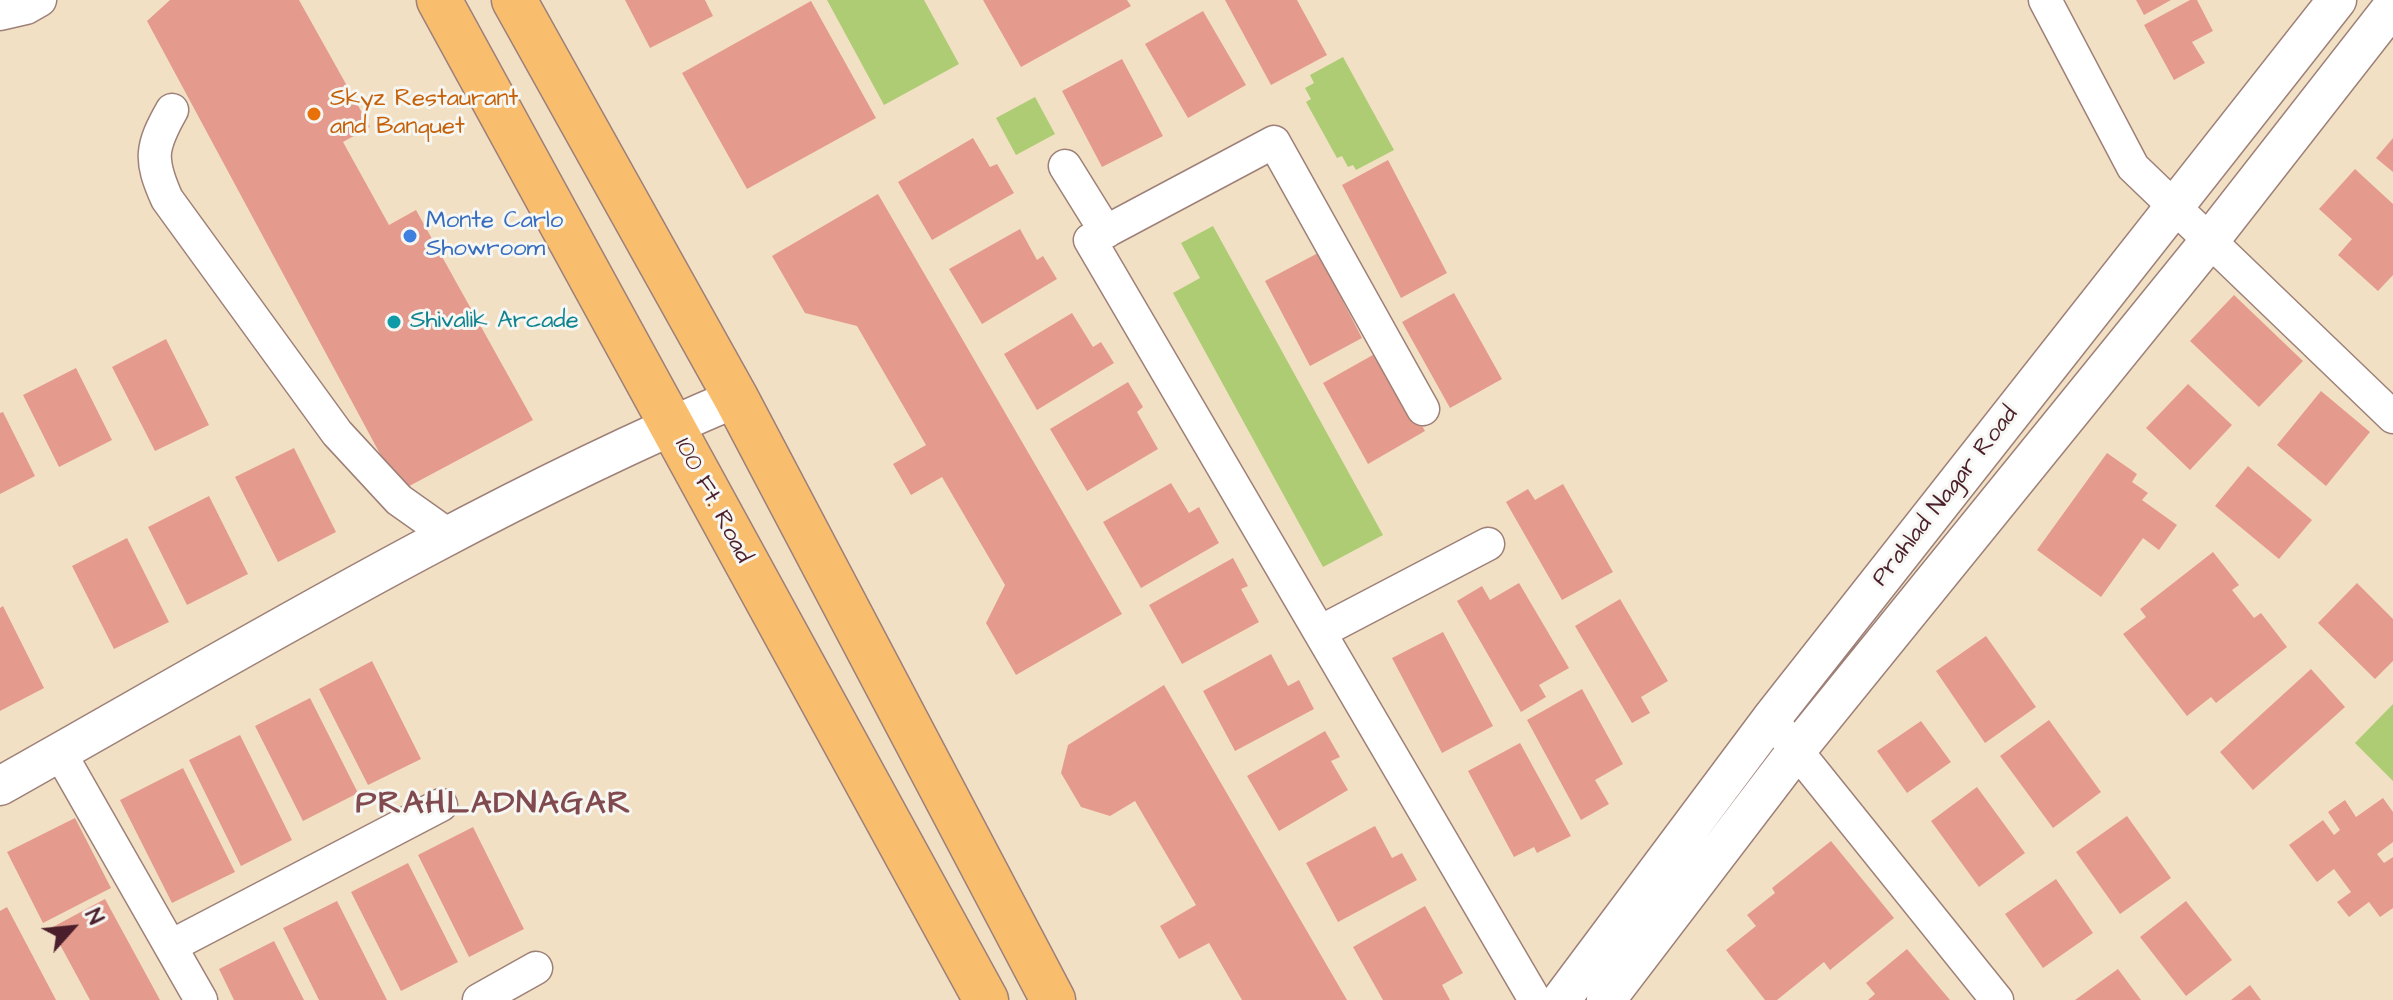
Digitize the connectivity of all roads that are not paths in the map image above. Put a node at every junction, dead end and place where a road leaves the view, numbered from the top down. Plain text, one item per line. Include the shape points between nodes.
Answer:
1 (40, 0) edge
2 (439, 0) edge
3 (514, 0) edge
4 (2045, 0) edge
5 (2337, 0) edge
6 (2393, 6) edge
7 (0, 14) edge
8 (172, 110) dead end
9 (1065, 166) dead end
10 (2176, 206) junction
11 (1106, 232) junction
12 (2211, 239) junction
13 (736, 398) junction
14 (1423, 409) dead end
15 (2393, 417) edge
16 (672, 425) junction
17 (447, 534) junction
18 (1488, 544) dead end
19 (1320, 632) junction
20 (1771, 719) junction
21 (1796, 751) junction
22 (60, 753) junction
23 (0, 786) edge
24 (441, 805) dead end
25 (171, 946) junction
26 (536, 968) dead end
27 (201, 1000) edge
28 (479, 1000) edge
29 (986, 1000) edge
30 (1053, 1000) edge
31 (1535, 1000) edge
32 (1561, 1000) edge
33 (1606, 1000) edge
34 (1997, 1000) edge

1 - 7 street
2 - 16 main road, 100 Ft. Road
3 - 13 main road
4 - 10 street via 2133,167
5 - 10 street, Prahlad Nagar Road
6 - 12 street
8 - 17 street via 155,140 153,169 167,199 337,433 399,500
9 - 11 street
10 - 12 street
10 - 20 street, Prahlad Nagar Road
11 - 14 street via 1274,142
11 - 19 street via 1090,240
12 - 15 street
12 - 21 street
13 - 16 street
13 - 30 main road
16 - 17 street
16 - 29 main road, 100 Ft. Road
17 - 22 street
18 - 19 street
19 - 31 street
20 - 21 street
20 - 32 street, Prahlad Nagar Road
21 - 33 street
21 - 34 street
22 - 23 street
22 - 25 street
24 - 25 street
25 - 27 street
26 - 28 street

